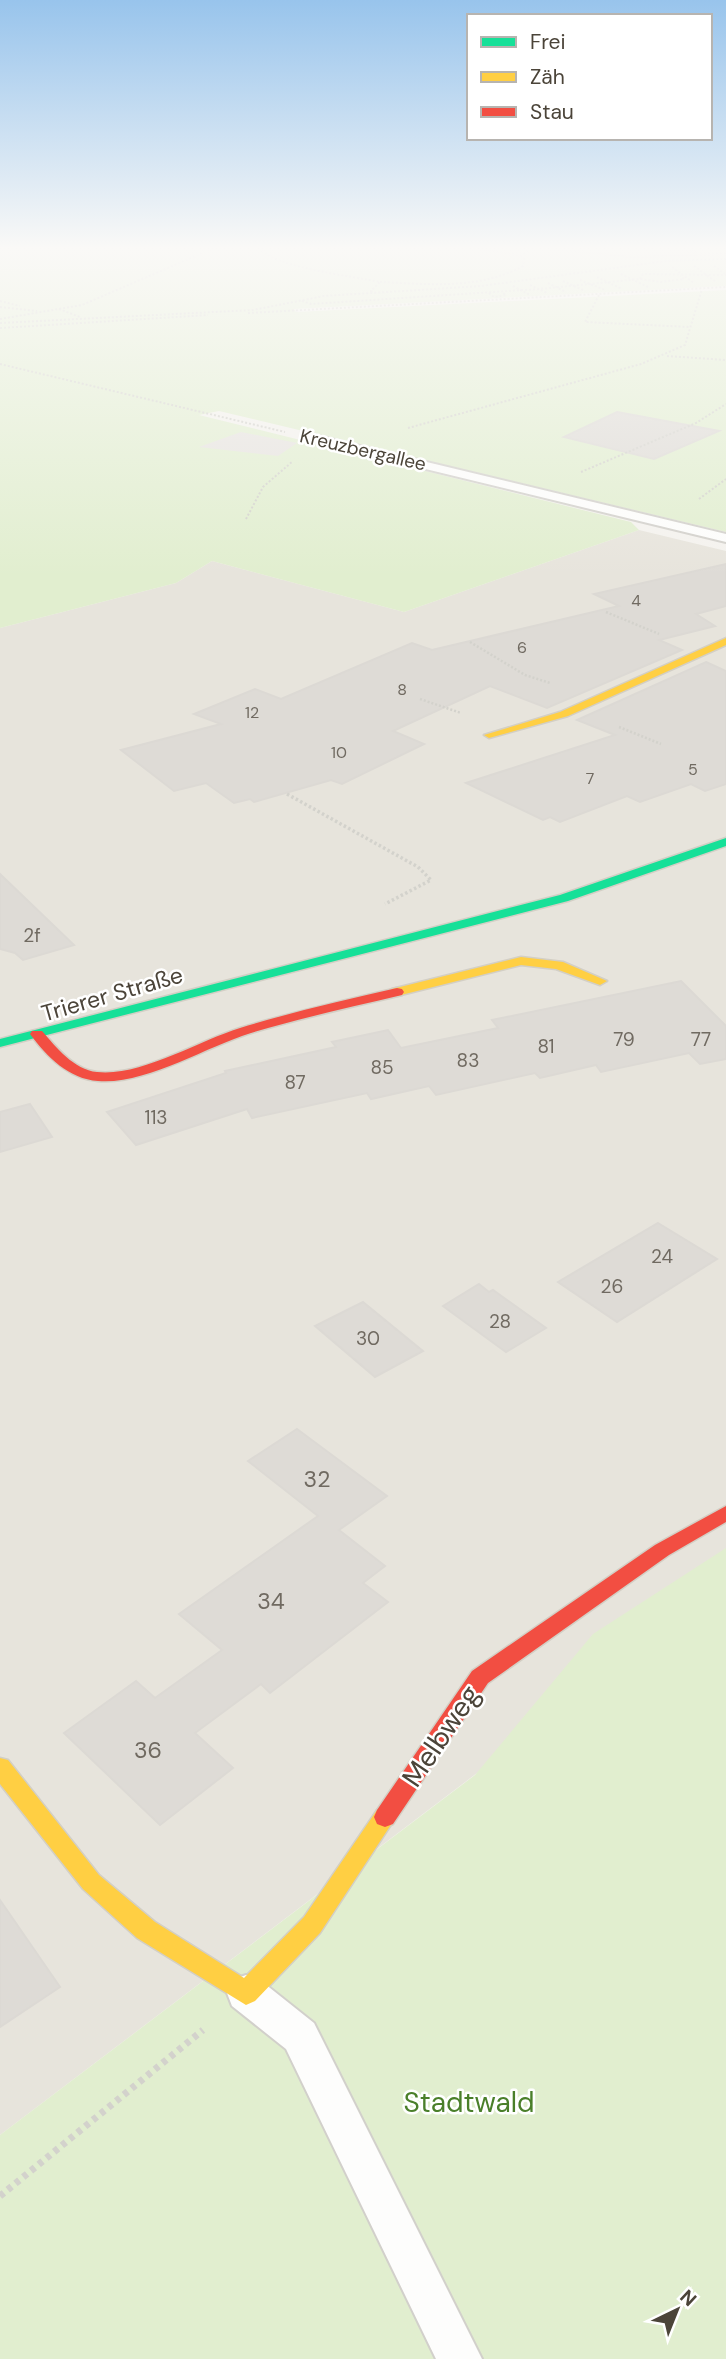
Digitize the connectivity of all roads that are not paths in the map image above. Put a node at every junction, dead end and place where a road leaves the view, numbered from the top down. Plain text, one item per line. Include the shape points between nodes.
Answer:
1 (310, 438) road end
2 (726, 538) edge
3 (726, 642) edge
4 (489, 735) dead end
5 (726, 842) edge
6 (600, 981) dead end
7 (37, 1034) junction
8 (0, 1043) edge
9 (726, 1513) edge
10 (0, 1767) edge
11 (246, 1993) junction
12 (460, 2359) edge

1 - 2 lane, Kreuzbergallee
3 - 4 street via 564,714
5 - 7 street, Trierer Straße via 565,898
6 - 7 street, Trierer Straße via 548,963 521,961 302,1015 107,1077 75,1071
7 - 8 street
9 - 11 street, Melbweg via 662,1550 480,1677 312,1925
10 - 11 street via 91,1882 146,1930
11 - 12 lane via 300,2036

